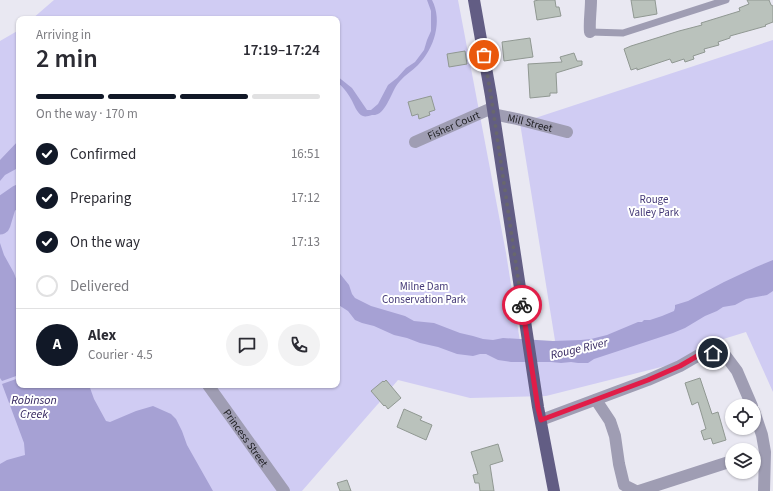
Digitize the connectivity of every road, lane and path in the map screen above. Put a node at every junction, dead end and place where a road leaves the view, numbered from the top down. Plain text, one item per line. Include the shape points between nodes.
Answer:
1 (474, 0) edge
2 (592, 0) edge
3 (726, 0) edge
4 (590, 32) joint
5 (493, 111) junction
6 (567, 132) dead end
7 (415, 142) dead end
8 (210, 388) edge
9 (749, 399) edge
10 (596, 400) junction
11 (541, 420) junction
12 (761, 432) edge
13 (761, 444) edge
14 (761, 462) edge
15 (725, 463) edge
16 (284, 491) edge
17 (554, 491) edge
18 (637, 491) edge
19 (764, 491) edge

1 - 5 main road
2 - 4 street
3 - 4 lane via 623,34
5 - 6 street, Mill Street
5 - 7 street, Fisher Court
5 - 11 main road
8 - 16 street, Princess Street
9 - 10 street via 737,371 725,355 713,353 699,355 648,380
10 - 11 street
10 - 18 street via 610,422 615,436 624,485
11 - 17 main road
12 - 13 street
14 - 19 street
15 - 18 street

